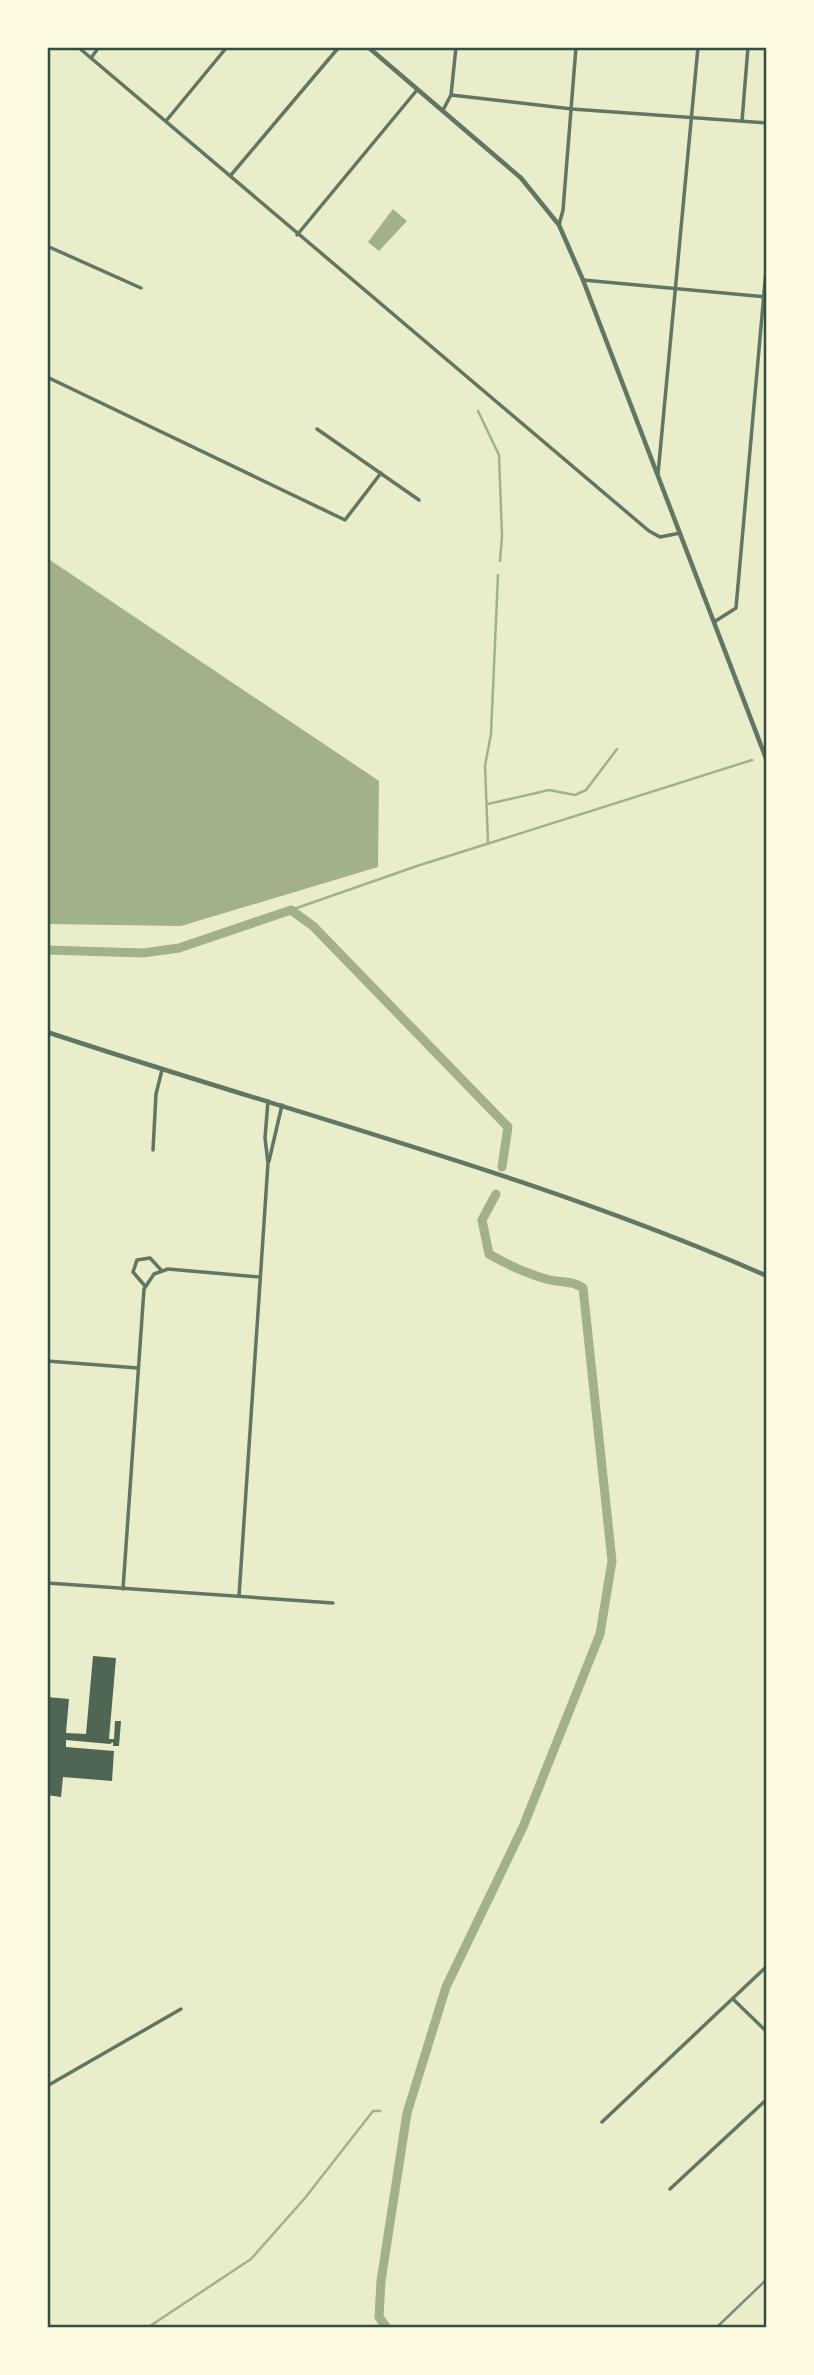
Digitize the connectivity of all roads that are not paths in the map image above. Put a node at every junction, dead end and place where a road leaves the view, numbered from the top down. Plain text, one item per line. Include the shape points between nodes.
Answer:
1 (78, 47) edge
2 (99, 47) edge
3 (227, 47) edge
4 (339, 47) edge
5 (368, 47) edge
6 (456, 47) edge
7 (576, 47) edge
8 (698, 47) edge
9 (748, 47) edge
10 (91, 58) junction
11 (419, 88) junction
12 (452, 95) junction
13 (572, 109) junction
14 (443, 110) junction
15 (692, 116) junction
16 (166, 121) junction
17 (742, 121) junction
18 (767, 123) edge
19 (231, 175) junction
20 (559, 225) junction
21 (297, 236) junction
22 (47, 246) edge
23 (767, 259) edge
24 (583, 280) junction
25 (141, 288) dead end
26 (678, 290) junction
27 (765, 297) edge
28 (47, 377) edge
29 (317, 429) dead end
30 (381, 473) junction
31 (658, 475) junction
32 (419, 500) dead end
33 (680, 533) junction
34 (713, 623) junction
35 (767, 761) edge
36 (47, 1032) edge
37 (162, 1070) junction
38 (268, 1101) junction
39 (282, 1105) junction
40 (153, 1150) dead end
41 (268, 1163) junction
42 (162, 1271) junction
43 (767, 1276) edge
44 (260, 1277) junction
45 (145, 1286) junction
46 (47, 1361) edge
47 (138, 1368) junction
48 (47, 1583) edge
49 (123, 1589) junction
50 (239, 1597) junction
51 (333, 1604) dead end
52 (767, 1966) edge
53 (733, 1999) junction
54 (181, 2009) dead end
55 (767, 2032) edge
56 (47, 2086) edge
57 (767, 2099) edge
58 (602, 2122) dead end
59 (670, 2189) dead end

1 - 10 street
2 - 10 street
3 - 16 street
4 - 19 street
5 - 11 street
6 - 12 street
7 - 13 street
8 - 15 street
9 - 17 street
10 - 16 street
11 - 14 street
11 - 21 street
12 - 13 street
12 - 14 street
13 - 15 street
13 - 20 street
14 - 20 street via 521,178
15 - 17 street
15 - 26 street
16 - 19 street
17 - 18 street
19 - 21 street
20 - 24 street
21 - 33 street via 649,531 660,537
22 - 25 street
23 - 27 street
24 - 26 street
24 - 31 street
26 - 27 street
26 - 31 street
27 - 34 street via 736,608
28 - 30 street via 345,520
29 - 30 street
30 - 32 street
31 - 33 street
33 - 34 street
34 - 35 street
36 - 37 street
37 - 38 street
37 - 40 street
38 - 39 street
38 - 41 street
39 - 41 street
39 - 43 street via 534,1186
41 - 44 street
42 - 44 street
42 - 45 street
42 - 45 street via 150,1258 137,1260 134,1272
44 - 50 street
45 - 47 street
46 - 47 street
47 - 49 street
48 - 49 street
49 - 50 street
50 - 51 street
52 - 53 street
53 - 55 street
53 - 58 street
54 - 56 street
57 - 59 street

